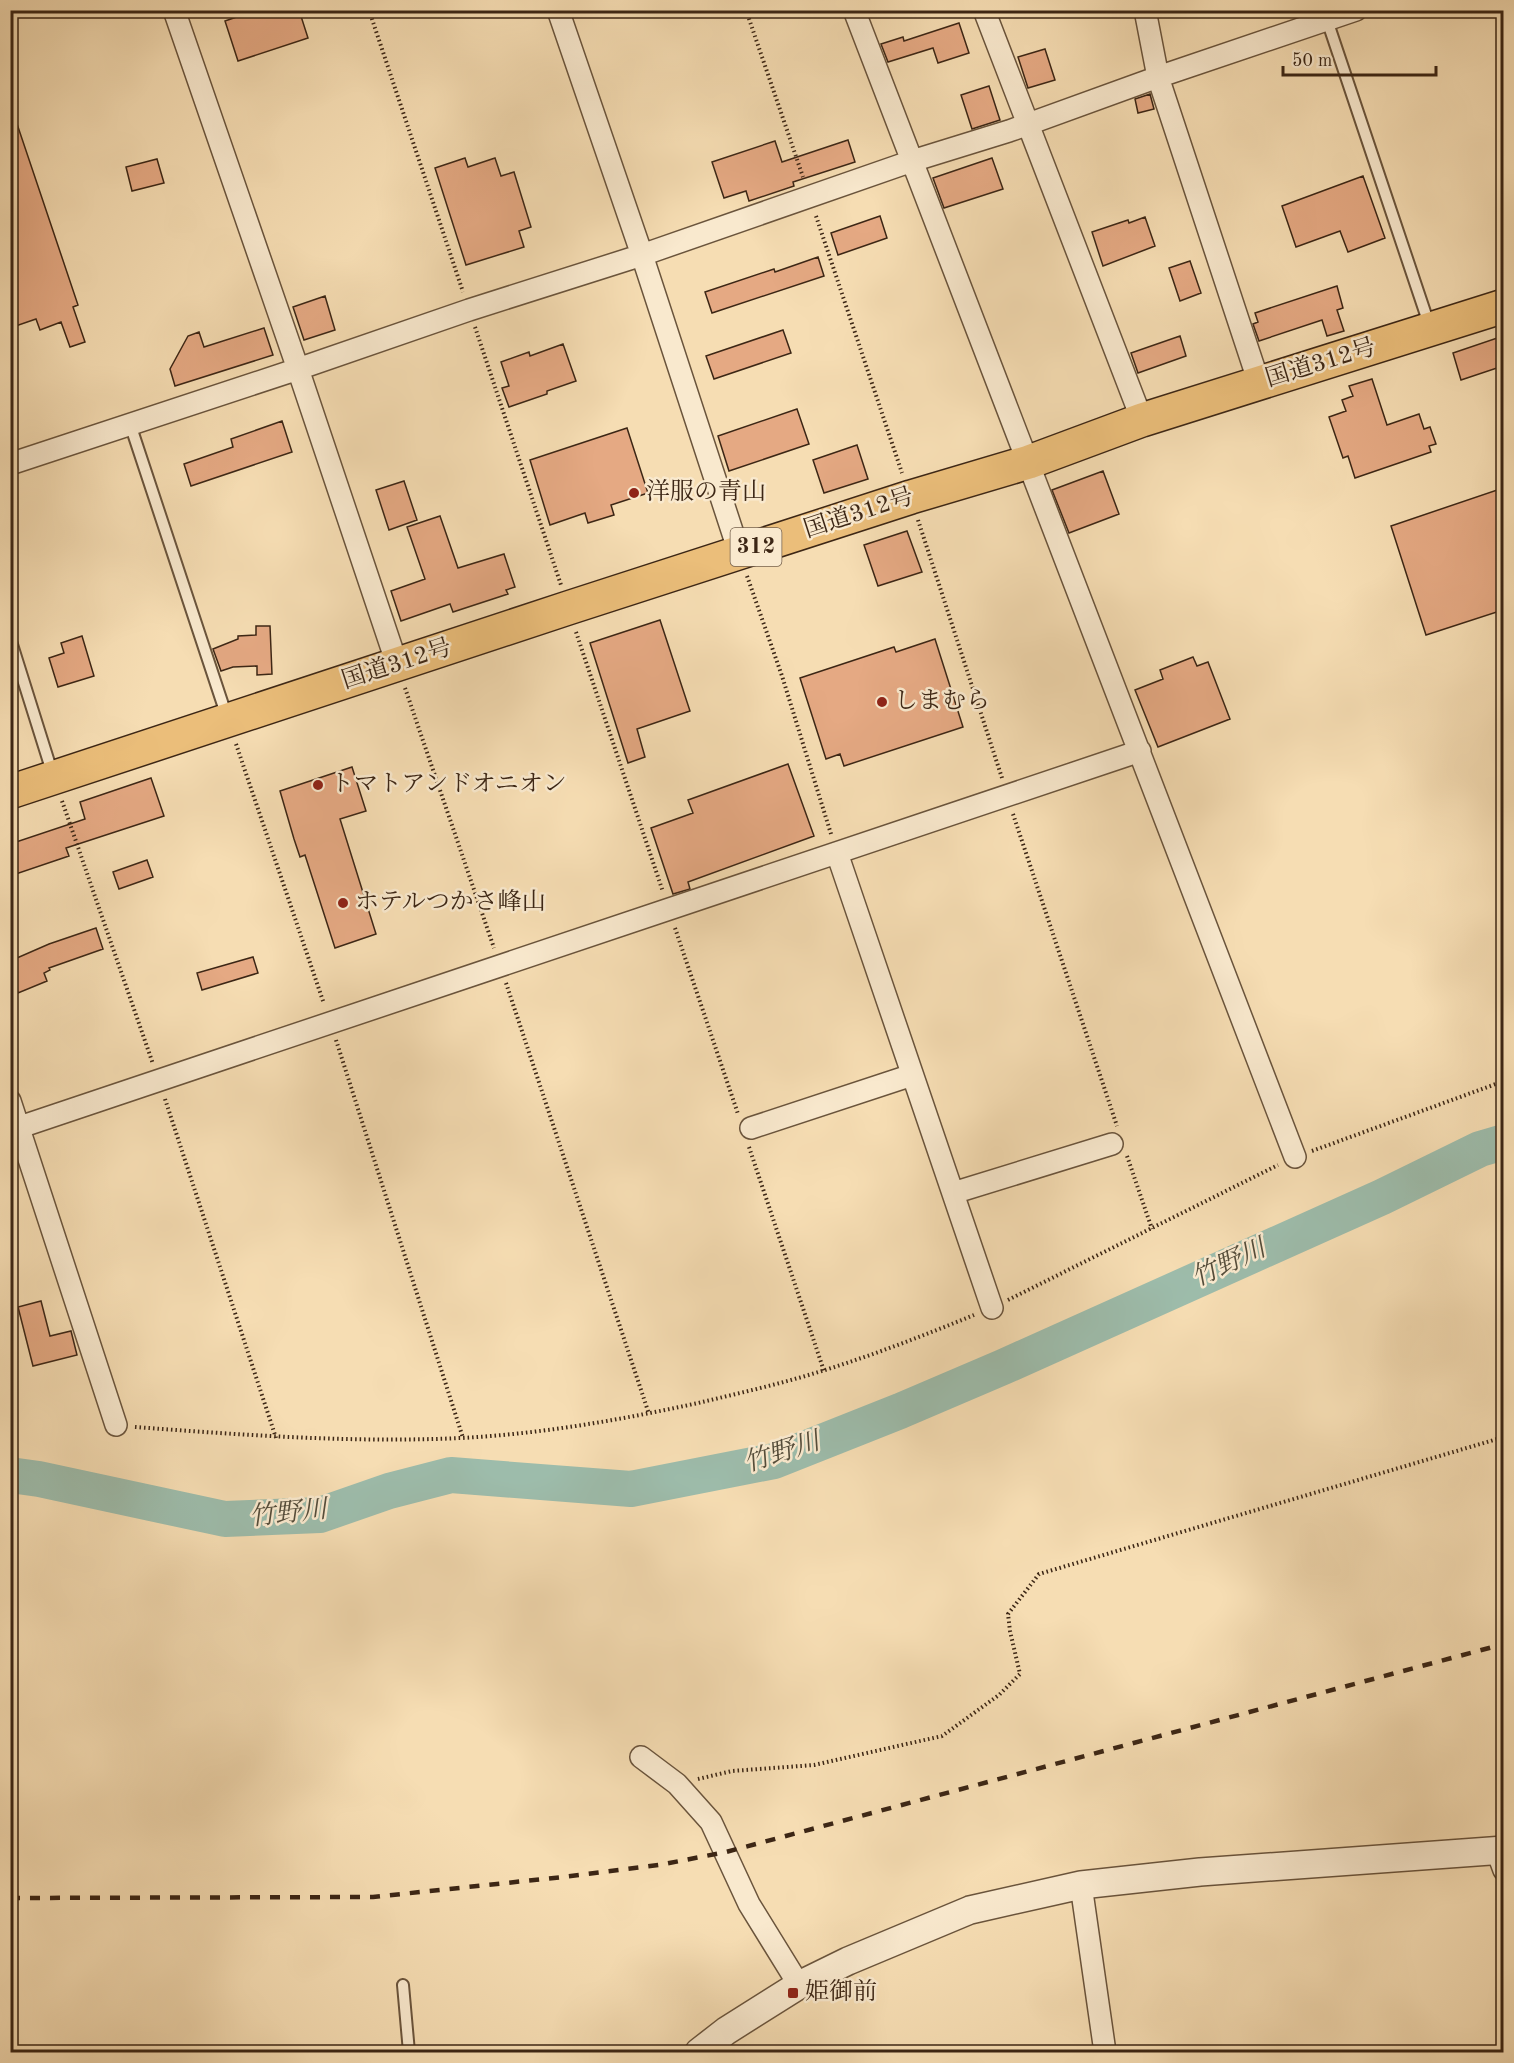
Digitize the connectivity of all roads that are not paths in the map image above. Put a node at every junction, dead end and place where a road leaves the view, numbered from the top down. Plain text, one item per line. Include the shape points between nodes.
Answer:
1 (174, 10) edge
2 (558, 10) edge
3 (854, 10) edge
4 (984, 10) edge
5 (1145, 10) edge
6 (1356, 10) edge
7 (1326, 15) edge
8 (1158, 77) junction
9 (1027, 124) junction
10 (912, 160) junction
11 (642, 255) junction
12 (1503, 306) edge
13 (1431, 330) junction
14 (298, 369) junction
15 (1259, 383) junction
16 (1142, 420) junction
17 (130, 424) junction
18 (1029, 462) junction
19 (10, 464) edge
20 (739, 552) junction
21 (10, 638) edge
22 (397, 664) junction
23 (228, 721) junction
24 (1140, 751) junction
25 (54, 778) junction
26 (10, 792) edge
27 (837, 853) junction
28 (912, 1075) junction
29 (10, 1101) edge
30 (20, 1127) junction
31 (747, 1132) road end
32 (1119, 1142) road end
33 (1295, 1157) road end
34 (953, 1193) junction
35 (992, 1308) road end
36 (116, 1425) road end
37 (641, 1757) dead end
38 (1501, 1857) edge
39 (1081, 1885) junction
40 (403, 1985) dead end
41 (799, 1985) junction
42 (409, 2052) edge
43 (699, 2052) edge
44 (1105, 2052) edge

1 - 14 street
2 - 11 street
3 - 10 street
4 - 9 street
5 - 8 street
6 - 7 street
7 - 8 street
7 - 13 lane
8 - 9 street
8 - 15 street
9 - 10 street
9 - 16 street
10 - 11 street
10 - 18 street
11 - 14 street
11 - 20 street
12 - 13 highway, 国道312号 / 312
13 - 15 highway, 国道312号 / 312
14 - 17 street
14 - 22 street
15 - 16 highway, 国道312号 / 312
16 - 18 highway, 国道312号 / 312
17 - 19 street
17 - 23 lane
18 - 20 highway, 国道312号 / 312
18 - 24 street
20 - 22 highway, 国道312号 / 312
21 - 25 lane
22 - 23 highway, 国道312号 / 312
23 - 25 highway, 国道312号 / 312
24 - 27 street
24 - 33 street
25 - 26 highway, 国道312号 / 312
27 - 28 street
27 - 30 street
28 - 31 street
28 - 34 street
29 - 30 street
30 - 36 street
32 - 34 street
34 - 35 street
37 - 41 street via 677,1784 711,1822 749,1904
38 - 39 street via 1265,1867
39 - 41 street via 970,1910
39 - 44 street
40 - 42 lane
41 - 43 street

